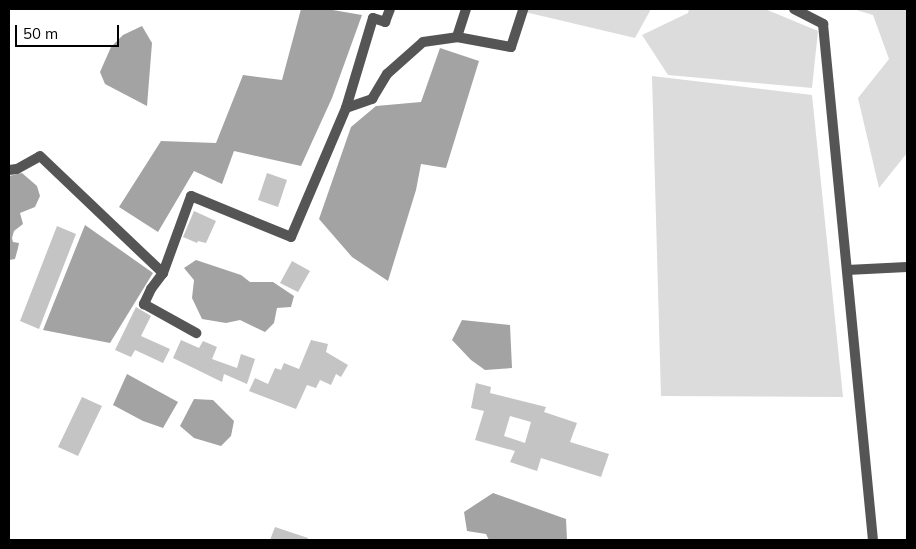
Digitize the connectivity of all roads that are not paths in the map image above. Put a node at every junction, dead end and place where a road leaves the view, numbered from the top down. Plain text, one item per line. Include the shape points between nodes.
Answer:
1 (390, 9) edge
2 (466, 9) edge
3 (523, 9) edge
4 (794, 9) edge
5 (457, 37) junction
6 (346, 108) junction
7 (9, 170) edge
8 (907, 267) edge
9 (847, 270) junction
10 (163, 273) junction
11 (196, 333) dead end
12 (873, 540) edge

1 - 6 street via 385,22 373,18
2 - 5 street
3 - 5 street via 511,48
4 - 9 street via 823,24
5 - 6 street via 423,42 387,74 372,99
6 - 10 street via 291,237 191,196
7 - 10 street via 40,156
8 - 9 street
9 - 12 street
10 - 11 street via 150,289 144,304

